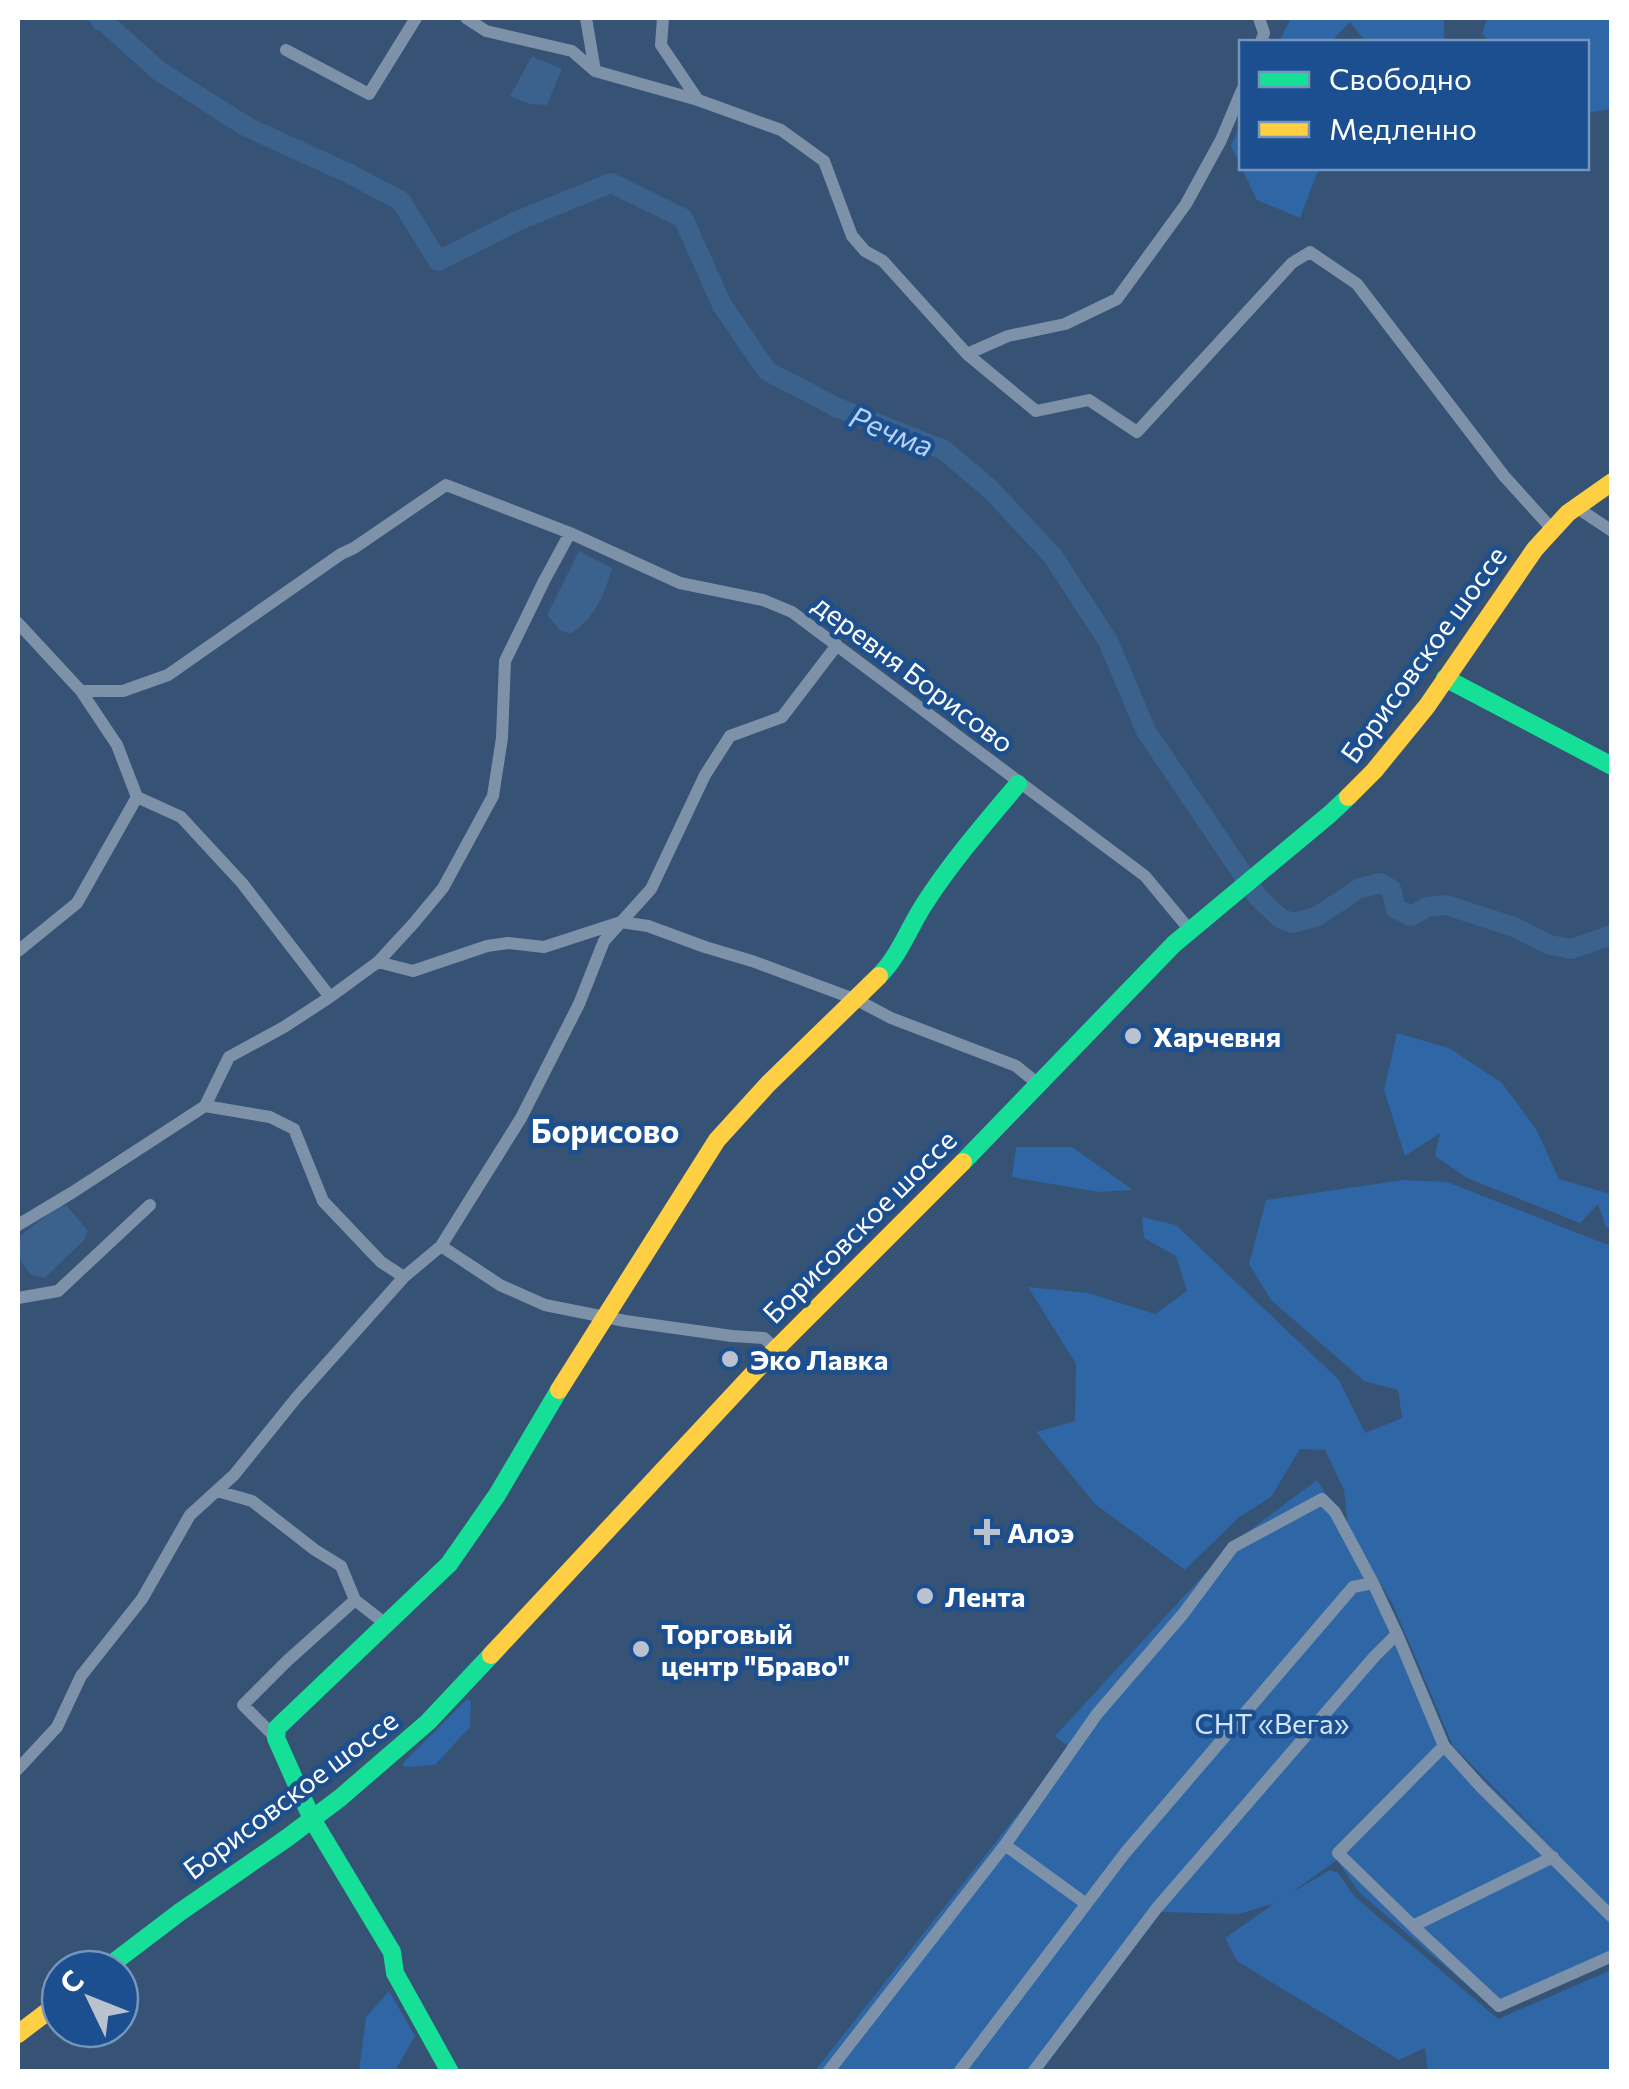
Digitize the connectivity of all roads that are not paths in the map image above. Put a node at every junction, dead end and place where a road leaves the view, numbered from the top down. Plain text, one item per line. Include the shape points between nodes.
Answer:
1 (416, 18) edge
2 (466, 18) edge
3 (586, 18) edge
4 (663, 18) edge
5 (286, 50) dead end
6 (595, 71) junction
7 (1239, 98) edge
8 (698, 100) junction
9 (967, 354) junction
10 (1612, 482) edge
11 (1576, 506) junction
12 (1552, 528) junction
13 (1612, 531) edge
14 (570, 533) junction
15 (18, 622) edge
16 (837, 645) junction
17 (1445, 678) junction
18 (81, 690) junction
19 (1612, 766) edge
20 (1018, 784) junction
21 (137, 797) junction
22 (621, 922) junction
23 (1189, 929) junction
24 (18, 951) edge
25 (378, 962) junction
26 (330, 997) junction
27 (857, 1000) junction
28 (1037, 1083) junction
29 (204, 1106) junction
30 (150, 1205) dead end
31 (18, 1225) edge
32 (441, 1246) junction
33 (404, 1277) junction
34 (18, 1298) edge
35 (607, 1316) junction
36 (776, 1349) junction
37 (216, 1491) junction
38 (1373, 1583) junction
39 (355, 1600) junction
40 (387, 1625) junction
41 (1397, 1634) junction
42 (276, 1738) junction
43 (1444, 1746) junction
44 (18, 1769) edge
45 (312, 1819) junction
46 (1005, 1845) junction
47 (1553, 1858) junction
48 (1085, 1903) junction
49 (1612, 1917) edge
50 (1413, 1926) junction
51 (131, 1949) edge
52 (1612, 1956) edge
53 (40, 2017) edge
54 (18, 2034) edge
55 (450, 2072) edge
56 (828, 2072) edge
57 (959, 2072) edge
58 (1033, 2072) edge

1 - 5 street via 369,94
2 - 6 street via 486,31 572,51
3 - 6 street
4 - 8 street via 661,45
6 - 8 street
7 - 9 street via 1186,204 1117,299 1066,324 1008,336
8 - 9 street via 781,130 824,162 852,236
9 - 12 street via 1036,410 1089,400 1137,432 1292,263 1310,252 1358,284 1504,476
10 - 11 main road, Борисовское шоссе
11 - 12 main road, Борисовское шоссе
11 - 13 street
12 - 17 main road, Борисовское шоссе
14 - 16 street, деревня Борисово via 680,583 792,612
14 - 18 street, деревня Борисово via 446,485 168,675 123,691
14 - 25 street via 505,661 493,796 443,888
15 - 18 street
16 - 20 street, деревня Борисово
16 - 22 street via 782,717 730,736 651,889
17 - 19 main road
17 - 23 main road, Борисовское шоссе via 1366,780
18 - 21 street via 117,746
20 - 23 street, деревня Борисово via 1145,876
20 - 27 main road via 925,903 891,964
21 - 24 street via 77,902
21 - 26 street via 180,817 242,883
22 - 25 street via 544,947 487,946 412,971
22 - 27 street
22 - 32 street via 604,940 521,1118
23 - 28 main road, Борисовское шоссе
25 - 26 street
26 - 29 street via 228,1058
27 - 28 street via 1016,1066
27 - 35 main road via 717,1140
28 - 36 main road, Борисовское шоссе
29 - 31 street
29 - 33 street via 270,1117 294,1129 323,1201
30 - 34 street via 58,1291
32 - 33 street
32 - 35 street via 545,1305
33 - 37 street
35 - 36 street via 764,1338
35 - 40 main road via 449,1564
36 - 45 main road, Борисовское шоссе via 428,1722
37 - 39 street via 252,1501 341,1566
37 - 44 street via 190,1515 142,1599 80,1676 57,1728
38 - 41 street
38 - 46 street via 1322,1500 1233,1548 1097,1714
38 - 48 street via 1353,1588
39 - 40 street
39 - 42 street via 243,1706
40 - 42 main road via 277,1728
41 - 43 street
41 - 58 street via 1156,1909
42 - 45 main road
43 - 47 street
43 - 50 street via 1338,1852
45 - 51 main road, Борисовское шоссе
45 - 55 main road via 392,1952 395,1973
46 - 48 street
46 - 56 street
47 - 49 street
47 - 50 street
48 - 57 street
50 - 52 street via 1499,2006
53 - 54 main road

